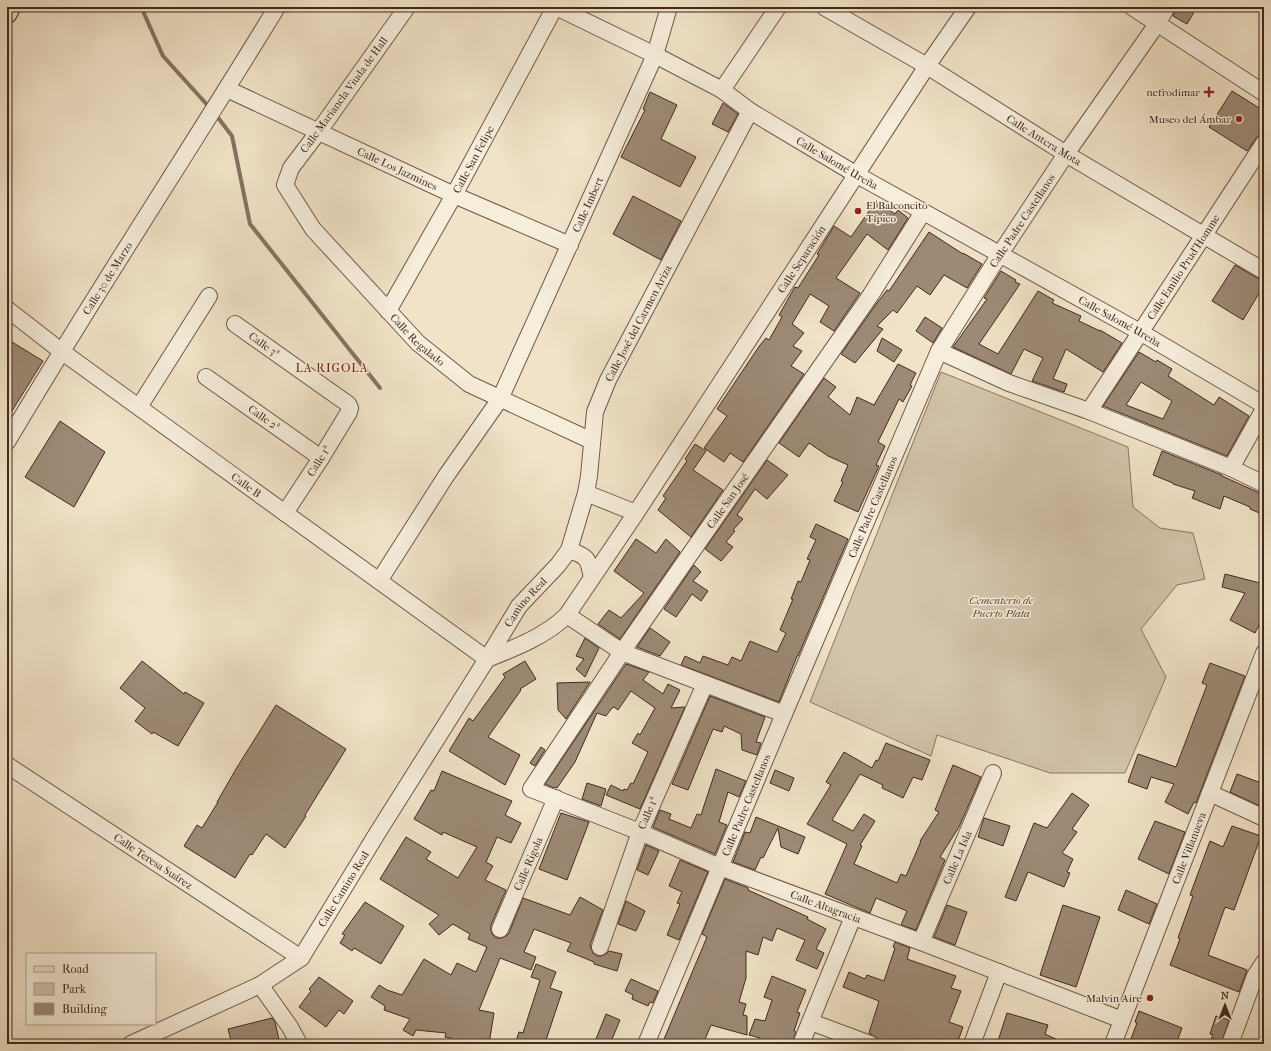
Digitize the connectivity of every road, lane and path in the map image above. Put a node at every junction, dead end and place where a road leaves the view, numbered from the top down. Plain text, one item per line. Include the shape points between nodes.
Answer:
1 (10, 7) edge
2 (277, 7) edge
3 (407, 7) edge
4 (556, 7) edge
5 (669, 7) edge
6 (778, 7) edge
7 (824, 7) edge
8 (968, 7) edge
9 (1132, 7) edge
10 (1167, 7) edge
11 (7, 13) edge
12 (1157, 24) junction
13 (655, 55) junction
14 (927, 66) junction
15 (722, 90) junction
16 (225, 92) junction
17 (1264, 93) edge
18 (750, 112) junction
19 (320, 131) junction
20 (1264, 143) edge
21 (1066, 154) junction
22 (857, 175) junction
23 (285, 185) joint
24 (454, 194) junction
25 (923, 212) junction
26 (1203, 235) junction
27 (570, 246) junction
28 (1000, 254) junction
29 (1264, 271) edge
30 (209, 296) dead end
31 (7, 309) edge
32 (388, 311) junction
33 (235, 324) dead end
34 (1140, 332) junction
35 (61, 351) junction
36 (939, 351) junction
37 (206, 377) dead end
38 (500, 399) junction
39 (1264, 405) edge
40 (139, 407) junction
41 (350, 408) joint
42 (1264, 409) edge
43 (1089, 411) junction
44 (592, 441) junction
45 (7, 442) edge
46 (321, 458) junction
47 (1231, 468) junction
48 (1264, 484) edge
49 (586, 493) junction
50 (285, 513) junction
51 (636, 513) junction
52 (569, 550) junction
53 (592, 578) junction
54 (379, 581) junction
55 (567, 615) junction
56 (622, 652) junction
57 (1264, 653) edge
58 (488, 659) junction
59 (705, 684) junction
60 (784, 714) junction
61 (7, 764) edge
62 (993, 773) dead end
63 (531, 788) joint
64 (1210, 793) junction
65 (556, 798) junction
66 (1264, 818) edge
67 (640, 832) junction
68 (720, 867) junction
69 (854, 916) junction
70 (500, 928) dead end
71 (921, 942) junction
72 (600, 947) dead end
73 (301, 958) junction
74 (1264, 962) edge
75 (999, 972) junction
76 (260, 985) junction
77 (1122, 1020) junction
78 (810, 1022) junction
79 (131, 1044) edge
80 (299, 1044) edge
81 (646, 1044) edge
82 (801, 1044) edge
83 (870, 1044) edge
84 (972, 1044) edge
85 (1113, 1044) edge
86 (1230, 1044) edge

1 - 11 main road
2 - 16 street
3 - 19 street, Calle Marianela Viuda de Hall
4 - 13 street, Calle Salomé Ureña
4 - 24 street, Calle San Felipe
5 - 13 street, Calle Imbert
6 - 15 street
7 - 14 street, Calle Antera Mota
8 - 14 street, Calle Separación
9 - 12 street
10 - 12 street, Calle Padre Castellanos
12 - 17 street
12 - 21 street, Calle Padre Castellanos
13 - 15 street, Calle Salomé Ureña
13 - 27 street, Calle Imbert
14 - 21 street, Calle Antera Mota
14 - 22 street, Calle Separación
15 - 18 street, Calle Salomé Ureña
16 - 19 street, Calle Los Jazmines
16 - 35 street, Calle 30 de Marzo
18 - 22 street, Calle Salomé Ureña
18 - 44 street, Calle José del Carmen Ariza via 608,380 595,412
19 - 23 street, Calle Marianela Viuda de Hall via 291,168
19 - 24 street, Calle Los Jazmines
20 - 26 street, Calle Emilio Prud'Homme
21 - 26 street, Calle Antera Mota
21 - 28 street, Calle Padre Castellanos
22 - 25 street, Calle Salomé Ureña
22 - 51 street, Calle Separación
23 - 32 street, Calle Regalado via 313,229
24 - 27 street, Calle Los Jazmines
24 - 32 street, Calle San Felipe
25 - 28 street, Calle Salomé Ureña
25 - 56 street, Calle San José via 870,296
26 - 29 street, Calle Antera Mota
26 - 34 street, Calle Emilio Prud'Homme
27 - 38 street, Calle Imbert
28 - 34 street, Calle Salomé Ureña
28 - 36 street, Calle Padre Castellanos
30 - 40 street
31 - 35 street, Calle B
32 - 38 street, Calle Regalado via 418,343 469,384
33 - 41 street, Calle 3ª via 348,404
34 - 39 street, Calle Salomé Ureña
34 - 43 street, Calle Emilio Prud'Homme
35 - 40 street, Calle B
35 - 45 street, Calle 30 de Marzo
36 - 43 street via 1009,383
36 - 60 street, Calle Padre Castellanos
37 - 46 street, Calle 2ª
38 - 44 street, Calle Regalado
38 - 54 street, Calle Imbert via 446,476
40 - 50 street, Calle B
41 - 46 street, Calle 1ª
42 - 47 street
43 - 47 street
44 - 49 street, Calle José del Carmen Ariza
46 - 50 street, Calle 1ª
47 - 48 street
49 - 51 street
49 - 52 street, Calle José del Carmen Ariza
50 - 54 street, Calle B
51 - 53 street, Calle Separación
52 - 53 street via 587,558
52 - 58 street, Camino Real via 558,566 519,606
53 - 55 street, Calle Separación
54 - 58 street, Calle B
55 - 56 street
55 - 58 street, Calle Separación via 558,624 512,650
56 - 59 street
56 - 63 street, Calle San José
57 - 64 street, Calle Villanueva
58 - 73 street, Calle Camino Real
59 - 60 street
59 - 67 street, Calle 1ª
60 - 68 street, Calle Padre Castellanos
61 - 73 street, Calle Teresa Suárez
62 - 71 street, Calle La Isla
63 - 65 street, Calle Altagracia
64 - 66 street
64 - 77 street, Calle Villanueva
65 - 67 street, Calle Altagracia
65 - 70 street, Calle Rigola
67 - 68 street, Calle Altagracia
67 - 72 street, Calle 1ª
68 - 69 street, Calle Altagracia
68 - 81 street, Calle Padre Castellanos
69 - 71 street, Calle Altagracia
69 - 78 street
71 - 75 street, Calle Altagracia
73 - 76 street, Calle Camino Real
74 - 86 street via 1255,976
75 - 77 street, Calle Altagracia
75 - 84 street
76 - 79 street, Calle Camino Real
76 - 80 street
77 - 85 street, Calle Villanueva
78 - 82 street
78 - 83 street

